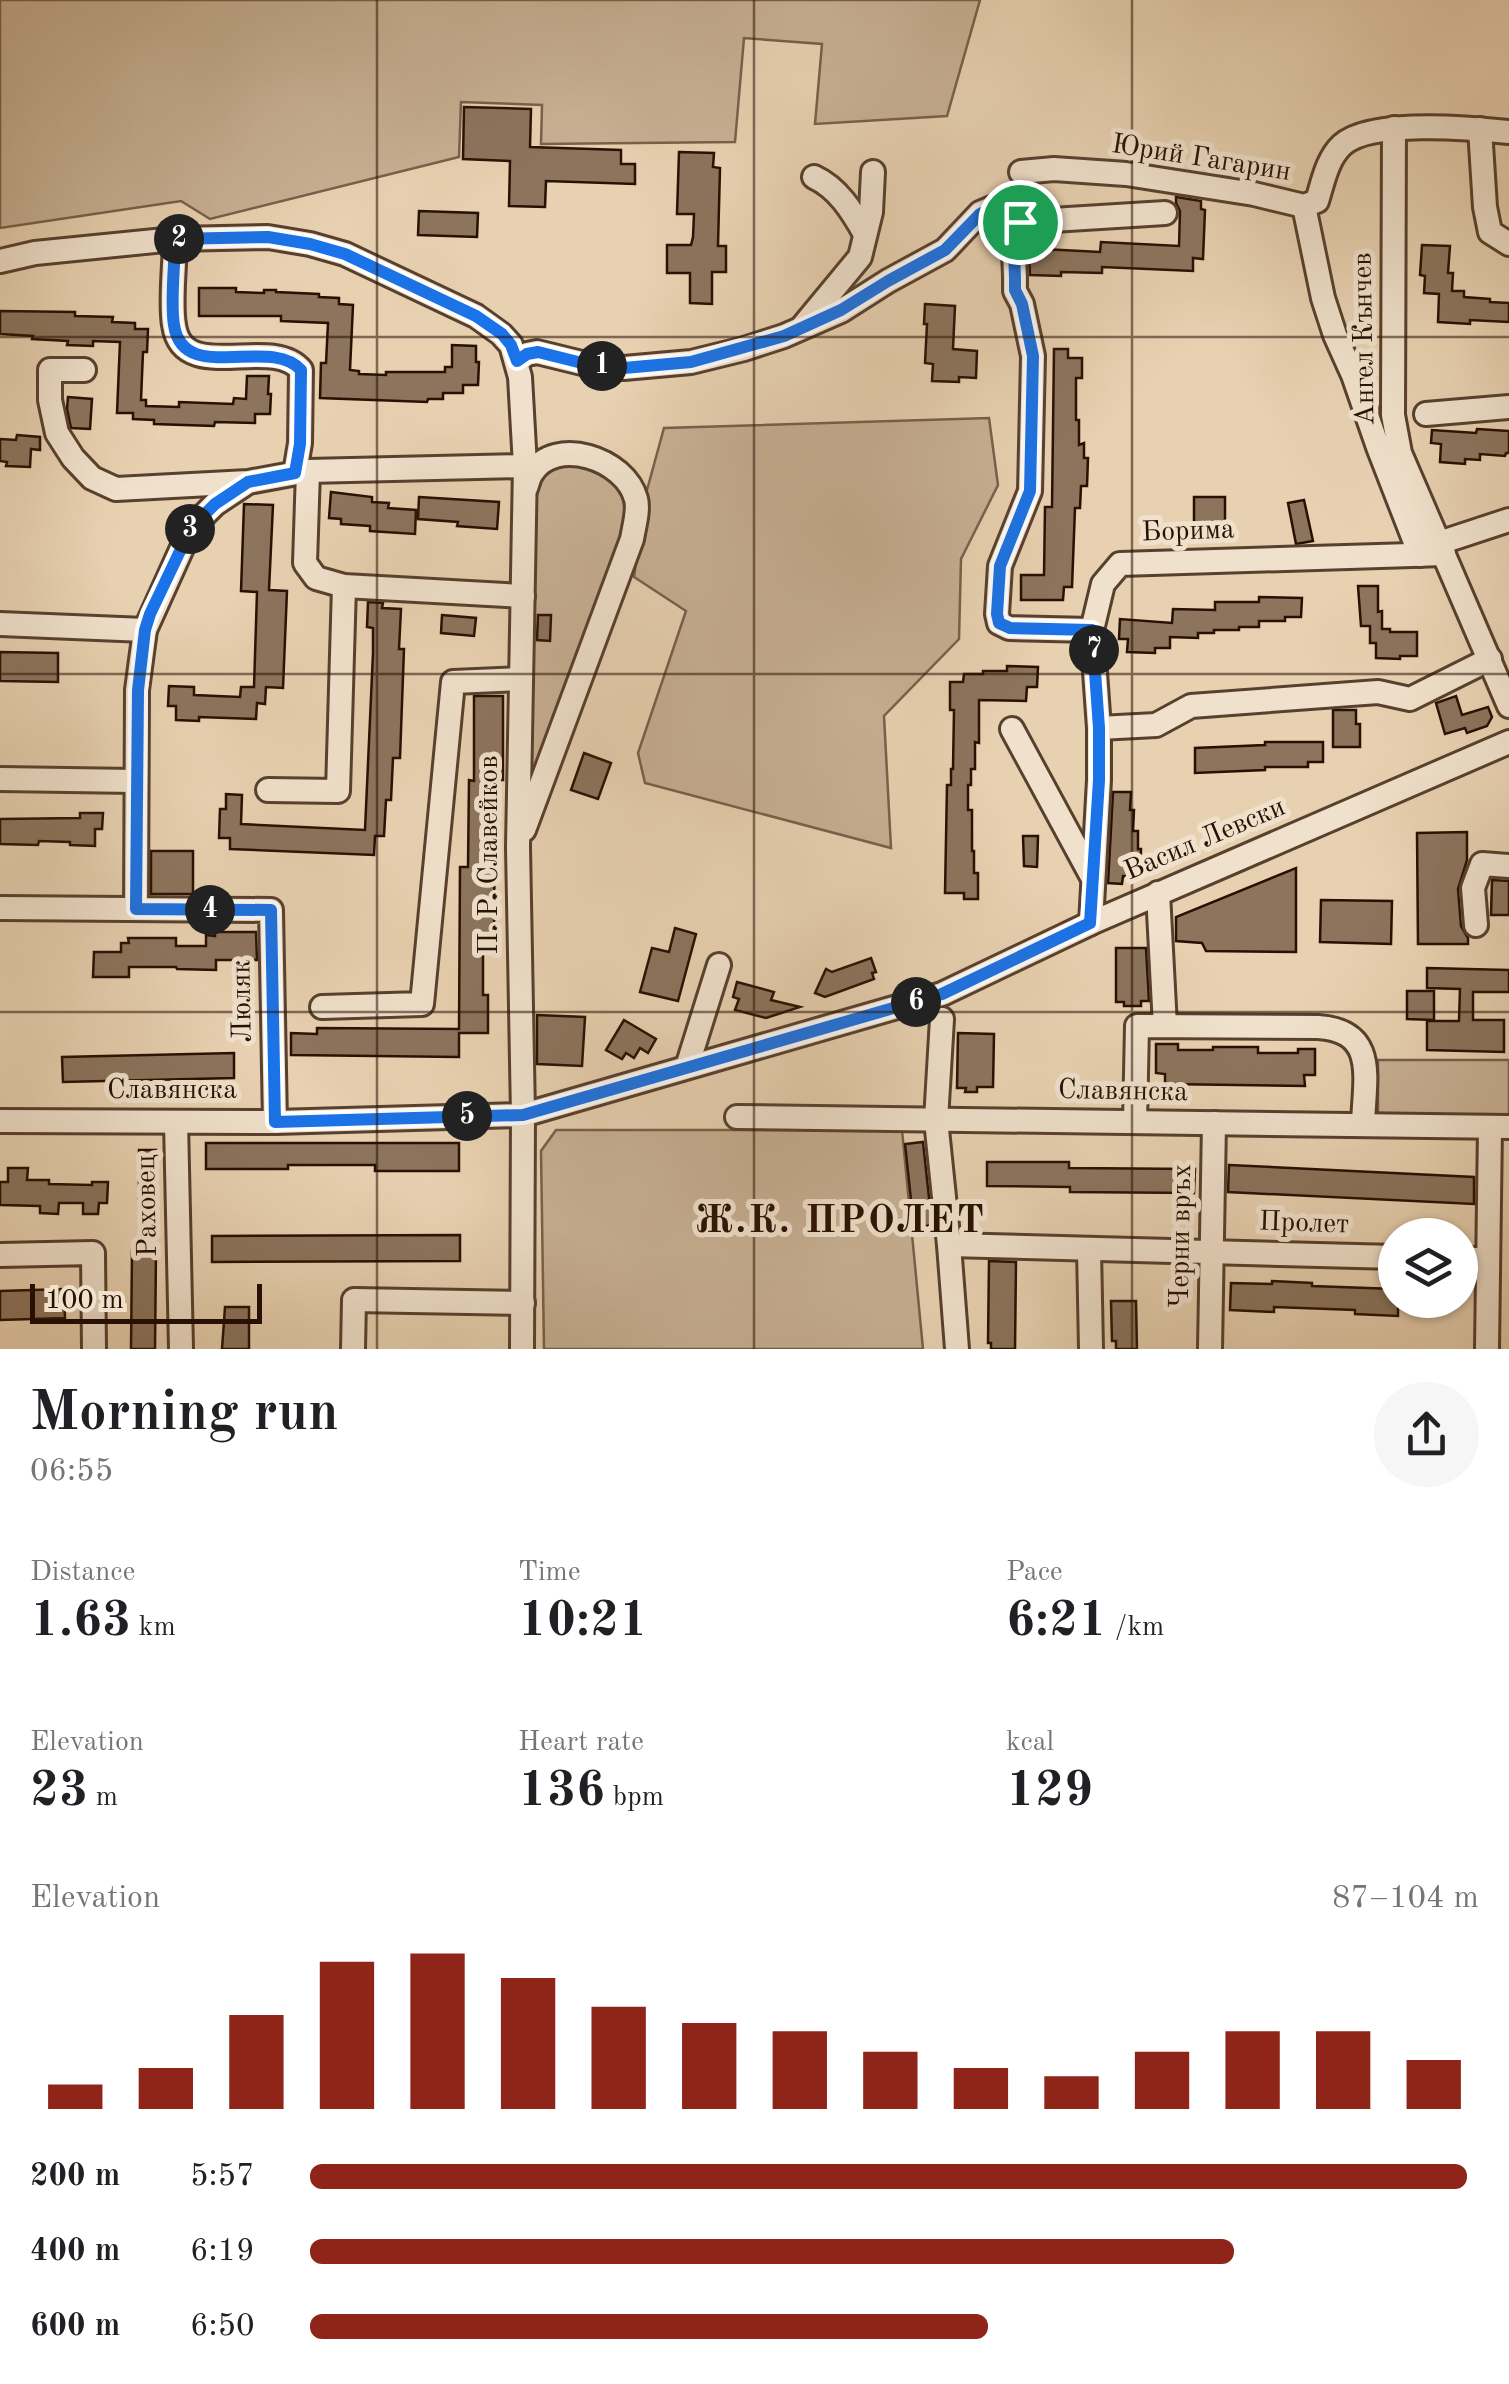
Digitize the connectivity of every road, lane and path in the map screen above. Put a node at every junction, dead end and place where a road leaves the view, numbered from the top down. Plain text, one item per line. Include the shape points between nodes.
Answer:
1 (1394, 128) junction
2 (1480, 129) junction
3 (1509, 132) edge
4 (873, 172) dead end
5 (1021, 172) dead end
6 (814, 177) dead end
7 (1304, 206) junction
8 (1165, 213) dead end
9 (1020, 222) junction
10 (865, 234) junction
11 (175, 239) junction
12 (1509, 244) edge
13 (0, 260) edge
14 (801, 329) junction
15 (517, 361) junction
16 (84, 370) dead end
17 (1509, 407) edge
18 (1426, 414) dead end
19 (525, 466) junction
20 (302, 472) junction
21 (248, 482) junction
22 (524, 491) junction
23 (1509, 520) edge
24 (1434, 551) junction
25 (344, 586) junction
26 (523, 596) junction
27 (0, 624) edge
28 (145, 630) junction
29 (1092, 630) junction
30 (1490, 659) junction
31 (521, 679) junction
32 (1509, 706) edge
33 (1099, 728) junction
34 (1012, 729) dead end
35 (1509, 742) edge
36 (0, 780) edge
37 (136, 781) junction
38 (268, 790) dead end
39 (518, 847) junction
40 (1509, 866) edge
41 (1092, 876) junction
42 (1158, 893) junction
43 (0, 908) edge
44 (136, 909) junction
45 (1090, 923) junction
46 (1476, 925) dead end
47 (719, 966) dead end
48 (322, 1007) dead end
49 (942, 1018) dead end
50 (1165, 1026) junction
51 (687, 1067) junction
52 (523, 1115) junction
53 (737, 1117) dead end
54 (0, 1120) edge
55 (936, 1120) junction
56 (176, 1122) junction
57 (275, 1122) junction
58 (1135, 1122) junction
59 (1214, 1123) junction
60 (1362, 1125) junction
61 (1499, 1127) edge
62 (950, 1245) junction
63 (1089, 1249) junction
64 (1212, 1252) junction
65 (0, 1255) edge
66 (1378, 1257) edge
67 (1478, 1259) edge
68 (1488, 1259) junction
69 (523, 1303) junction
70 (94, 1349) edge
71 (181, 1349) edge
72 (353, 1349) edge
73 (522, 1349) edge
74 (956, 1349) edge
75 (1092, 1349) edge
76 (1210, 1349) edge
77 (1487, 1349) edge

1 - 2 street, Юрий Гагарин
1 - 7 street, Юрий Гагарин via 1343,144 1317,201
1 - 24 street, Ангел Кънчев via 1393,415
2 - 3 street, Юрий Гагарин
2 - 12 street via 1490,232
4 - 10 street
5 - 7 street, Юрий Гагарин via 1126,174
6 - 10 street via 835,191
7 - 24 street via 1334,336 1378,447
8 - 9 street
9 - 14 street via 992,208 945,250
9 - 29 street via 1015,290 1033,356 1030,491 1000,566 997,614 1010,628
10 - 14 street via 860,257
11 - 13 street
11 - 15 street via 268,237 345,254 476,316 502,334
11 - 20 street via 174,328 185,347 201,357 280,356 301,370
14 - 15 street via 691,362 624,368 538,352
15 - 19 street, П. Р. Славейков
16 - 21 street via 50,370 50,400 57,433 92,478 116,489
17 - 18 street
19 - 20 street
19 - 22 street, П. Р. Славейков
20 - 21 street
20 - 25 street via 305,564 316,578
21 - 28 street via 191,528
22 - 26 street, П. Р. Славейков
22 - 39 street via 533,470 551,458 592,456 626,479 637,500 632,539
23 - 24 street, Борима
24 - 29 street, Борима via 1120,564 1103,584
24 - 30 street, Ангел Кънчев
25 - 26 street
25 - 38 street via 338,791
26 - 31 street, П. Р. Славейков
27 - 28 street
28 - 37 street
29 - 33 street, Борима
30 - 32 street, Ангел Кънчев
30 - 33 street via 1410,699 1378,692 1191,706 1156,725
31 - 39 street, П. Р. Славейков
31 - 48 street via 453,682 422,1004
33 - 41 street, Борима
34 - 41 street
35 - 42 street, Васил Левски
36 - 37 street
37 - 44 street
39 - 52 street, П. Р. Славейков
40 - 46 street via 1482,864 1473,888
41 - 45 street, Борима
42 - 45 street, Васил Левски
42 - 50 street
43 - 44 street, Люляк
44 - 57 street, Люляк via 271,910
45 - 51 street, Васил Левски via 942,994
47 - 51 street
49 - 55 street
50 - 58 street via 1137,1026
50 - 60 street via 1318,1027 1350,1035 1364,1059
51 - 52 street, Васил Левски
52 - 57 street, Славянска
52 - 69 street, П. Р. Славейков
53 - 55 street, Славянска
54 - 56 street, Славянска
55 - 58 street, Славянска
55 - 62 street
56 - 57 street, Славянска
56 - 71 street, Раховец
58 - 59 street, Славянска
59 - 60 street, Славянска
59 - 64 street, Черни връх
60 - 61 street, Славянска
61 - 68 street
62 - 63 street
62 - 74 street
63 - 64 street
63 - 75 street
64 - 66 street, Пролет
64 - 76 street, Черни връх
65 - 70 street via 92,1253
67 - 68 street
68 - 77 street
69 - 72 street via 354,1300
69 - 73 street, П. Р. Славейков

